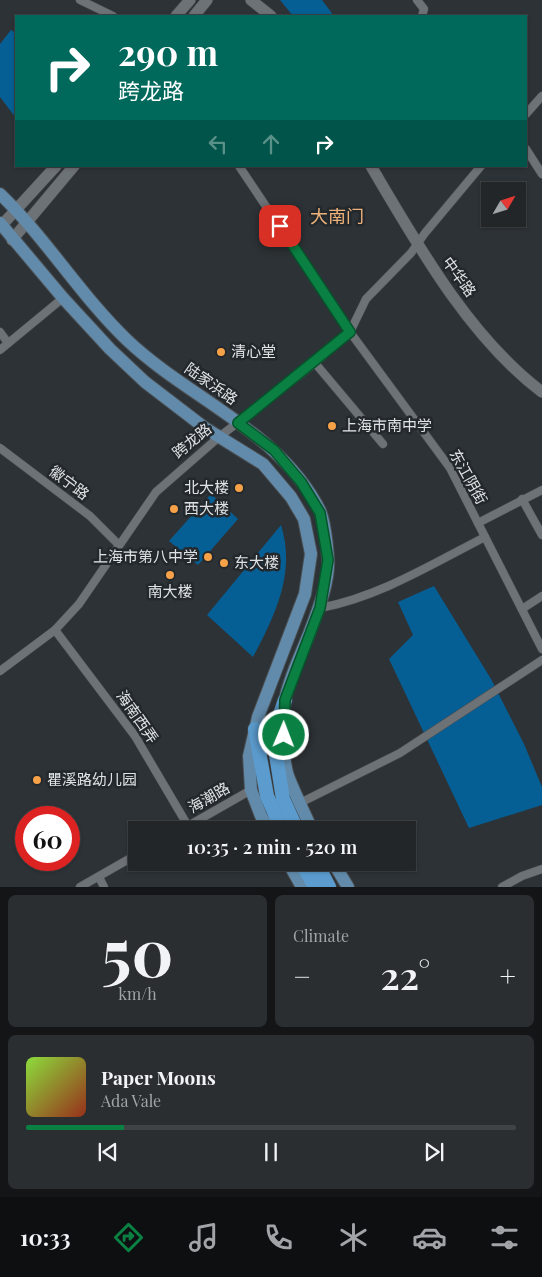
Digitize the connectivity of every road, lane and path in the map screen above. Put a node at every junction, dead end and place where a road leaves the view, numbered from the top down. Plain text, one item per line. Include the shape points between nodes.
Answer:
1 (80, 0) edge
2 (190, 0) edge
3 (207, 0) edge
4 (251, 0) edge
5 (420, 1) edge
6 (111, 15) edge
7 (177, 15) edge
8 (195, 15) edge
9 (270, 15) edge
10 (422, 15) edge
11 (542, 96) edge
12 (527, 113) edge
13 (527, 151) edge
14 (55, 167) edge
15 (73, 167) edge
16 (240, 167) edge
17 (372, 167) edge
18 (480, 167) edge
19 (542, 174) edge
20 (0, 194) edge
21 (17, 210) junction
22 (27, 223) junction
23 (1, 224) edge
24 (12, 240) junction
25 (418, 243) junction
26 (62, 298) junction
27 (0, 332) edge
28 (350, 332) junction
29 (8, 343) junction
30 (0, 350) edge
31 (315, 363) junction
32 (542, 392) edge
33 (238, 423) junction
34 (219, 437) junction
35 (383, 444) dead end
36 (0, 448) edge
37 (542, 490) edge
38 (522, 499) junction
39 (478, 522) junction
40 (542, 535) edge
41 (485, 537) junction
42 (118, 544) junction
43 (542, 596) edge
44 (320, 608) junction
45 (522, 609) junction
46 (55, 630) junction
47 (542, 649) edge
48 (542, 660) edge
49 (0, 671) edge
50 (285, 700) junction
51 (255, 728) junction
52 (251, 790) junction
53 (300, 803) junction
54 (181, 821) edge
55 (197, 821) edge
56 (265, 821) edge
57 (278, 821) edge
58 (293, 821) edge
59 (308, 821) edge
60 (128, 860) edge
61 (542, 869) edge
62 (293, 871) edge
63 (306, 871) edge
64 (321, 871) edge
65 (338, 871) edge
66 (99, 876) junction
67 (80, 887) edge
68 (104, 887) edge
69 (302, 887) edge
70 (315, 887) edge
71 (330, 887) edge
72 (348, 887) edge
73 (502, 887) edge

1 - 6 street
2 - 7 street
3 - 8 street
4 - 9 street
5 - 10 street via 424,9
11 - 12 street
13 - 19 street
14 - 21 street
15 - 22 street
16 - 28 street, 东江阴街
17 - 25 street, 中华路
18 - 25 street, 跨龙路
20 - 21 main road, 陆家浜路
21 - 22 main road, 陆家浜路
21 - 23 street
22 - 24 street
22 - 33 main road, 陆家浜路 via 77,287 126,339 159,368
23 - 24 main road
24 - 26 main road
25 - 28 street, 跨龙路 via 366,299
25 - 32 street, 中华路 via 442,282 491,343
26 - 29 street
26 - 34 main road via 145,382
27 - 29 street
28 - 31 street, 跨龙路
28 - 39 street, 东江阴街 via 450,468
29 - 30 street
31 - 33 street, 跨龙路
31 - 35 street
33 - 34 street, 跨龙路
33 - 44 main road, 陆家浜路 via 274,450 301,482 320,513 328,560
34 - 42 street, 跨龙路 via 156,492
34 - 51 main road via 263,464 291,497 304,519 311,554 305,594
36 - 42 street, 徽宁路 via 90,516
37 - 38 street
38 - 39 street
38 - 40 street
39 - 41 street, 东江阴街
41 - 44 street via 378,590
41 - 45 street, 东江阴街
42 - 46 street, 跨龙路 via 79,604
43 - 45 street
44 - 50 main road, 陆家浜路
45 - 47 street, 东江阴街
46 - 49 street, 跨龙路
46 - 54 street, 海南西弄 via 135,736
48 - 53 street via 400,753
50 - 53 main road, 陆家浜路 via 285,761
50 - 58 highway via 273,735 282,799
51 - 52 main road via 249,756
51 - 57 highway via 267,796
52 - 55 street, 海潮路
52 - 56 main road
53 - 59 main road, 陆家浜路
60 - 66 street
61 - 73 street
62 - 69 main road
63 - 70 highway
64 - 71 highway
65 - 72 main road
66 - 67 street
66 - 68 street

